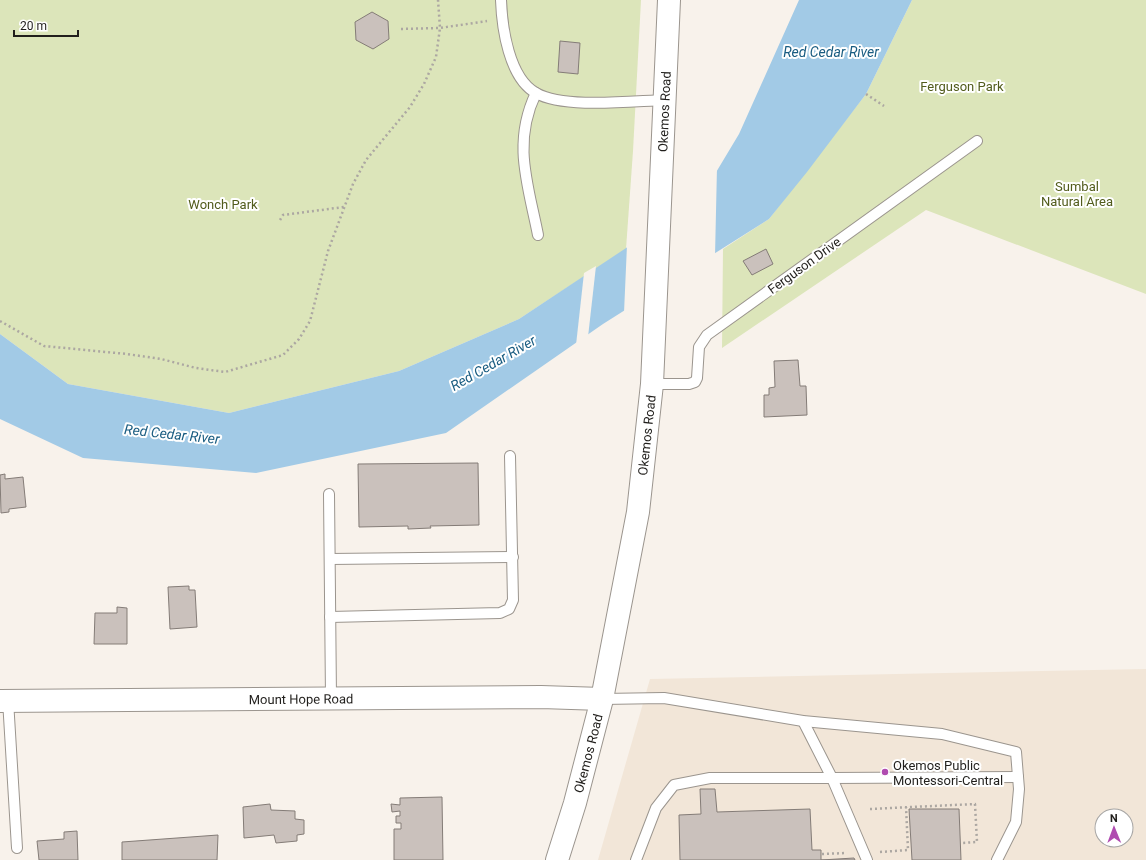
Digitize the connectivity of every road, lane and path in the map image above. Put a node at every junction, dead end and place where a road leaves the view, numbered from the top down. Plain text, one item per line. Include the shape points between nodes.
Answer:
1 (438, 0) edge
2 (501, 0) edge
3 (669, 0) edge
4 (502, 19) junction
5 (440, 28) junction
6 (401, 29) dead end
7 (536, 93) junction
8 (866, 94) dead end
9 (665, 100) junction
10 (884, 106) dead end
11 (977, 140) dead end
12 (344, 207) junction
13 (280, 220) dead end
14 (538, 235) dead end
15 (0, 321) edge
16 (652, 384) junction
17 (510, 456) dead end
18 (329, 494) dead end
19 (512, 557) junction
20 (330, 559) junction
21 (330, 616) junction
22 (331, 698) junction
23 (602, 699) junction
24 (4, 700) edge
25 (803, 721) junction
26 (1018, 777) junction
27 (832, 778) junction
28 (870, 809) dead end
29 (962, 843) dead end
30 (17, 848) dead end
31 (557, 860) edge
32 (636, 860) edge
33 (867, 860) edge
34 (997, 860) edge

1 - 5 path
2 - 4 lane
3 - 9 main road, Okemos Road
4 - 5 path
4 - 7 lane via 508,47 519,77
5 - 6 path
5 - 12 path via 436,57 424,84 410,107 366,160
7 - 9 lane via 582,104
7 - 14 lane via 529,108 522,139 524,164
8 - 10 path
9 - 16 main road, Okemos Road
11 - 16 lane, Ferguson Drive via 707,335 699,346 695,382
12 - 13 path via 283,215
12 - 15 path via 328,251 310,321 299,339 283,355 225,372 127,354 44,346
16 - 23 main road, Okemos Road via 638,512
17 - 19 lane
18 - 20 lane
19 - 20 lane
19 - 21 lane via 513,600 505,612
20 - 21 lane
21 - 22 lane
22 - 23 main road, Mount Hope Road
22 - 24 main road, Mount Hope Road
23 - 25 lane via 664,698
23 - 31 main road, Okemos Road
24 - 30 lane
25 - 26 lane via 942,734 1016,752
25 - 27 lane
26 - 27 lane
26 - 34 lane via 1016,822
27 - 32 lane via 710,778 674,785 656,808
27 - 33 lane
28 - 29 path via 975,804 977,842

